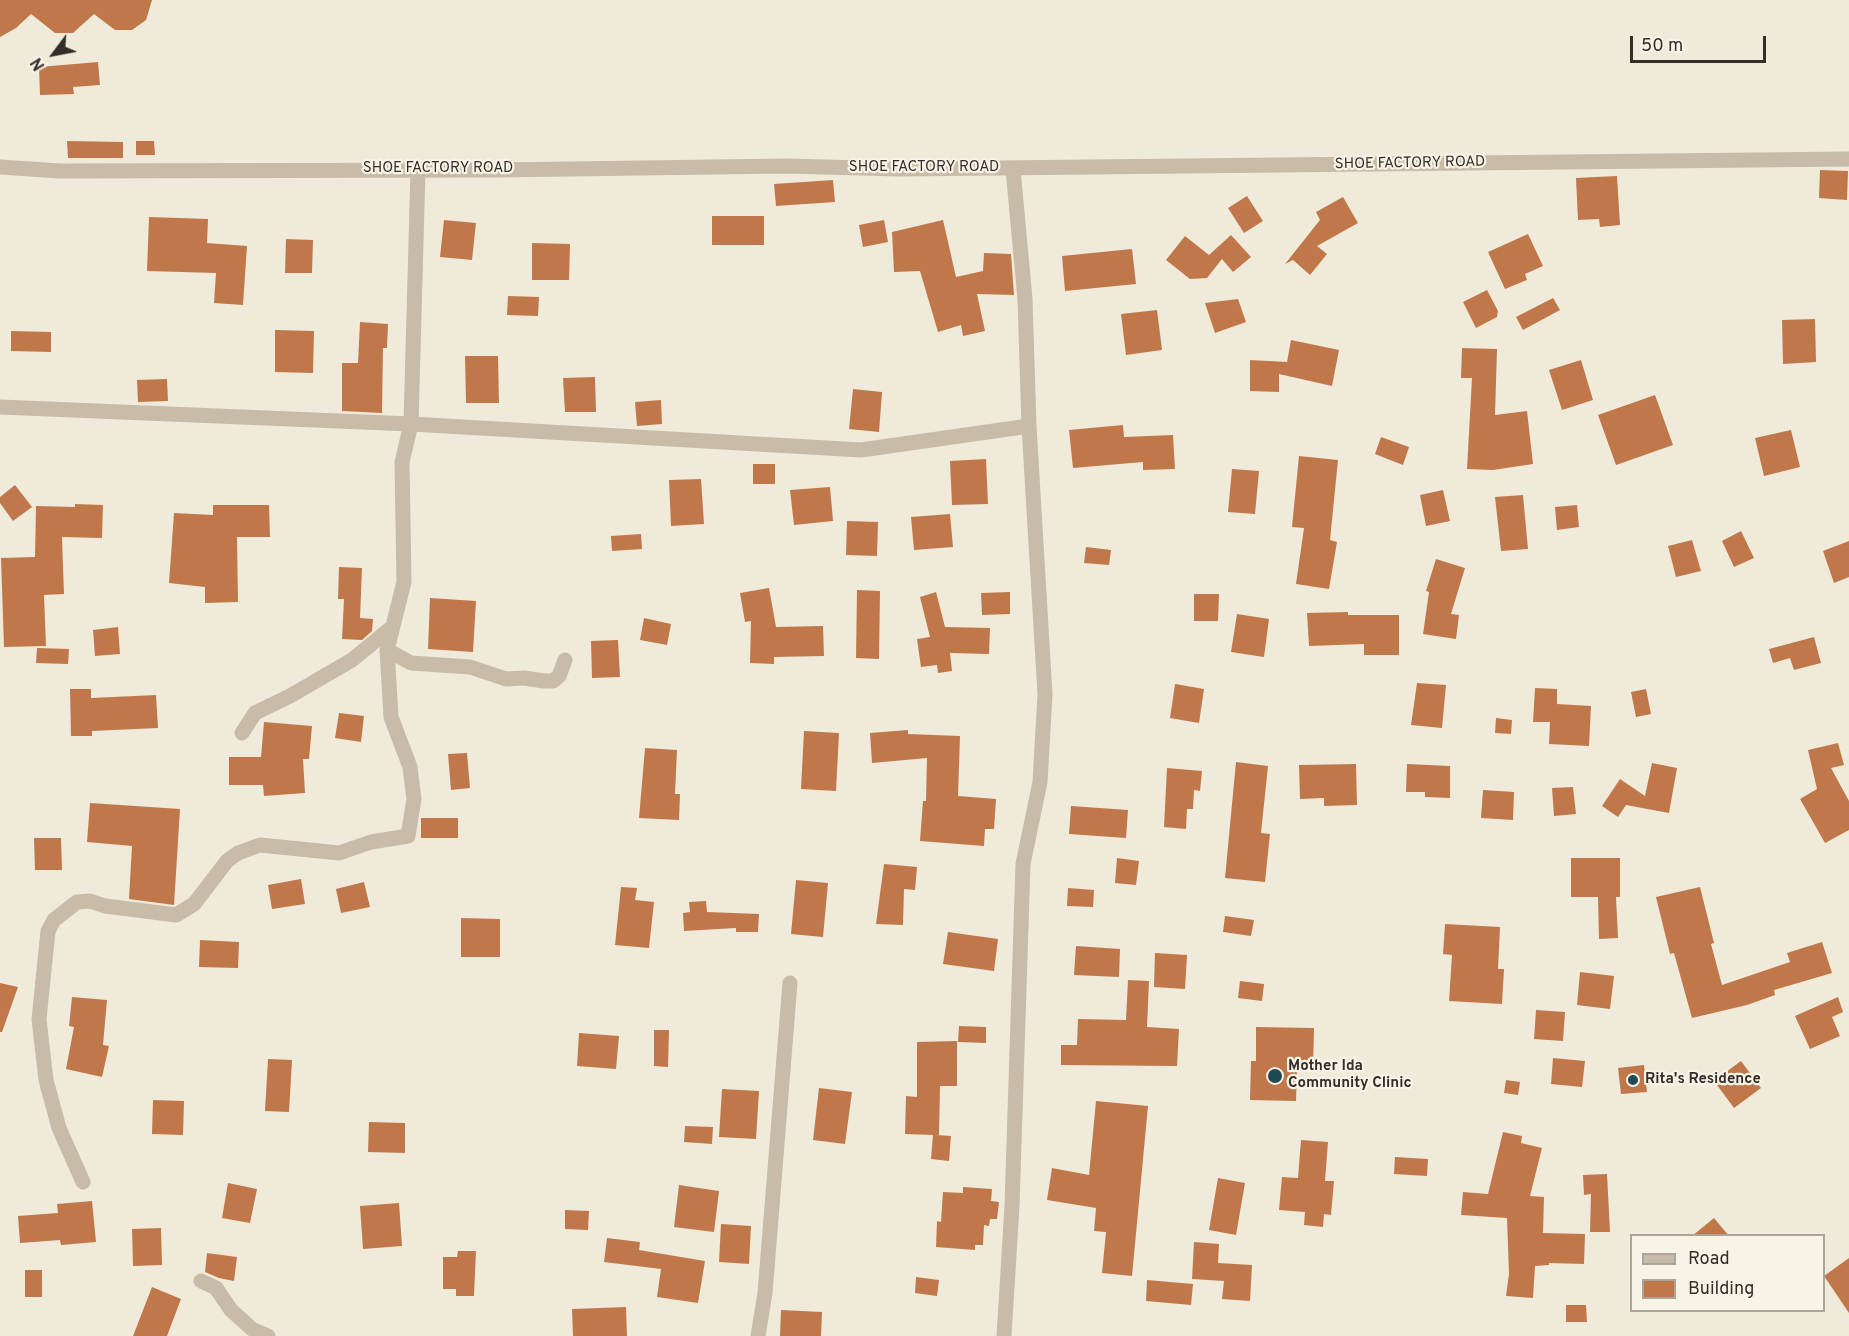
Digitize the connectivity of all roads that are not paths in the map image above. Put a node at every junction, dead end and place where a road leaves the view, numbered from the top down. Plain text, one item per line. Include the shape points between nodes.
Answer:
1 (1849, 159) edge
2 (0, 167) edge
3 (418, 169) junction
4 (1013, 169) junction
5 (0, 407) edge
6 (411, 424) junction
7 (1029, 426) junction
8 (391, 628) junction
9 (387, 650) junction
10 (565, 660) dead end
11 (242, 733) dead end
12 (790, 983) dead end
13 (83, 1182) dead end
14 (201, 1281) dead end
15 (268, 1336) edge
16 (758, 1336) edge
17 (1004, 1336) edge

1 - 4 street, SHOE FACTORY ROAD
2 - 3 street, SHOE FACTORY ROAD via 60,171
3 - 4 street, SHOE FACTORY ROAD
3 - 6 street
4 - 7 street
5 - 6 street
6 - 7 street via 861,450
6 - 8 street via 402,462 404,582
7 - 17 street via 1045,694 1040,782 1023,864
8 - 9 street
8 - 11 street via 351,660 255,713
9 - 10 street via 411,663 470,668 506,679 544,681 559,676
9 - 13 street via 391,717 410,767 414,799 408,836 371,842 339,853 260,845 227,861 194,904 176,915 90,901 77,902 54,920 48,931 39,1019 46,1080 59,1128
12 - 16 street via 765,1293
14 - 15 street via 216,1288 231,1310 252,1329

